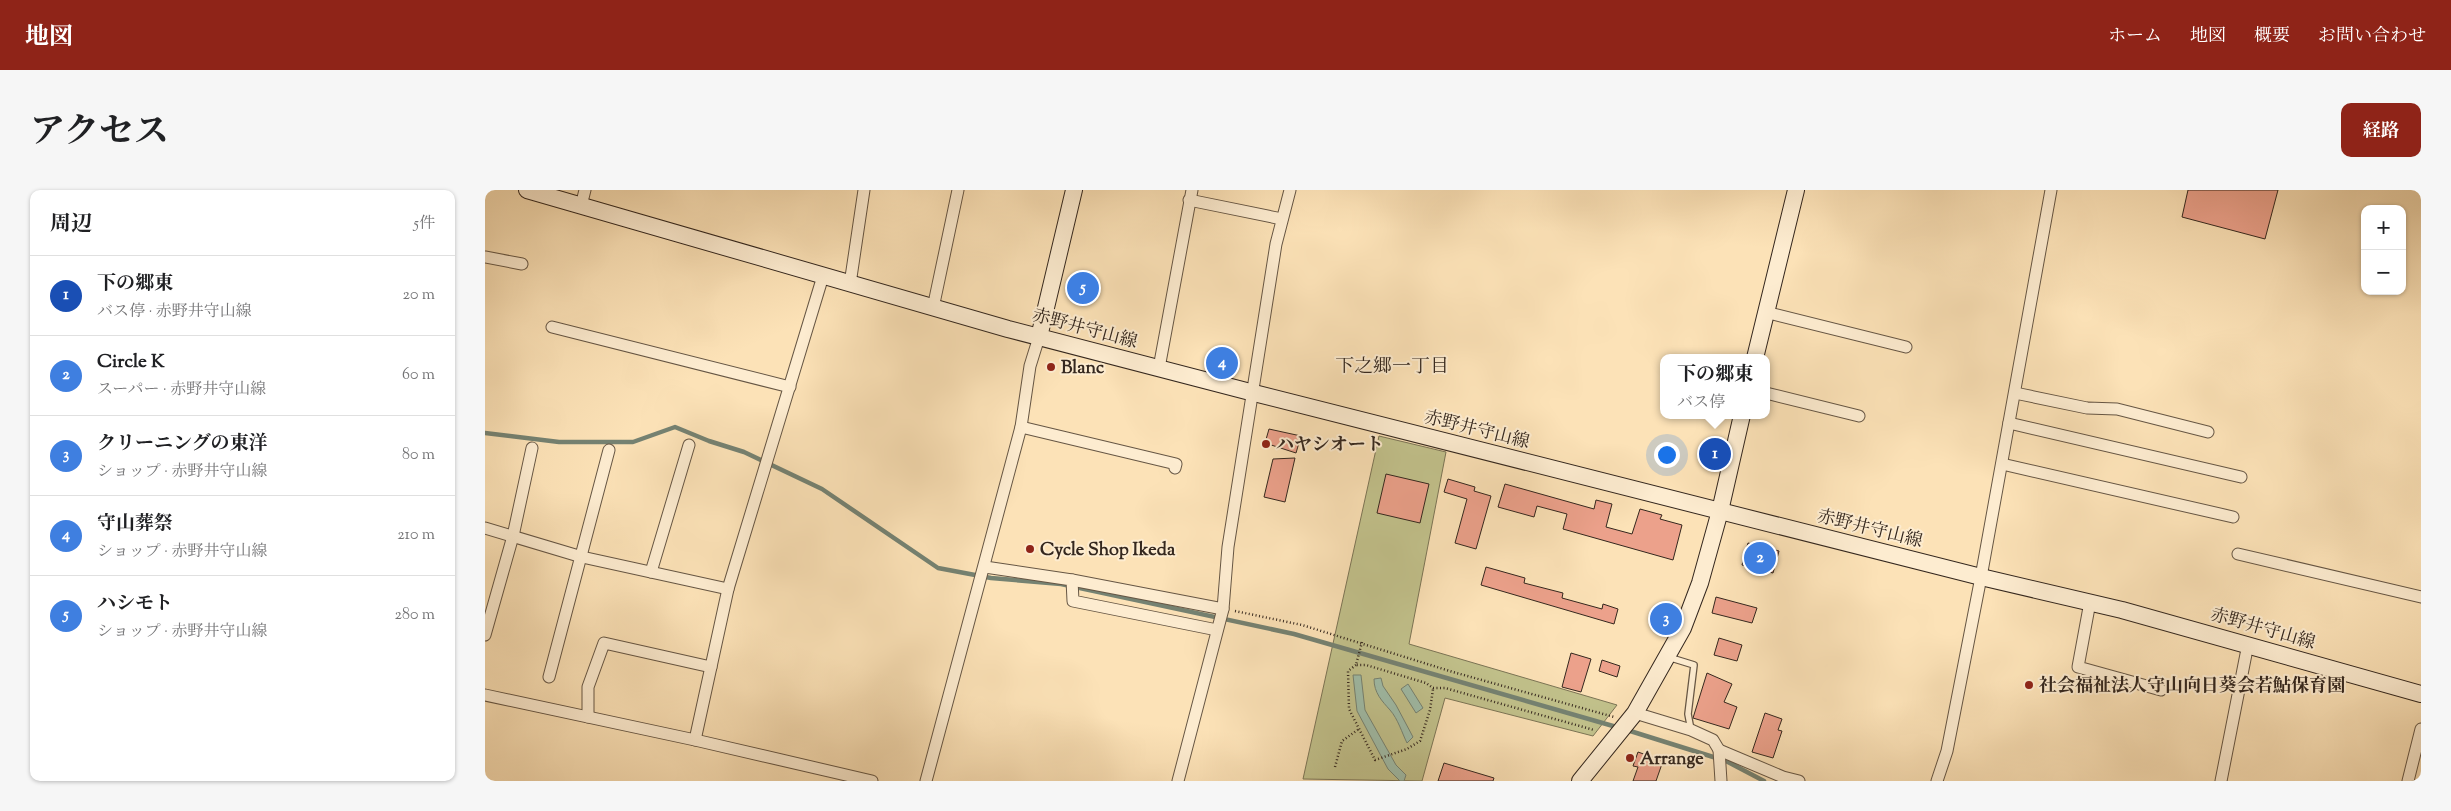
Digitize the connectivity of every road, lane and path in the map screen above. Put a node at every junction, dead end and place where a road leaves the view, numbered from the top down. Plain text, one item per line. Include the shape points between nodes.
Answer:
1 (527, 190) edge
2 (864, 190) edge
3 (958, 190) edge
4 (1073, 190) edge
5 (1290, 190) edge
6 (1795, 190) edge
7 (2051, 190) edge
8 (1191, 195) edge
9 (583, 198) edge
10 (1282, 219) junction
11 (485, 257) edge
12 (522, 264) dead end
13 (823, 276) junction
14 (850, 284) junction
15 (933, 308) junction
16 (1765, 312) junction
17 (551, 327) dead end
18 (1039, 337) junction
19 (1906, 347) dead end
20 (1756, 354) edge
21 (1159, 368) junction
22 (789, 387) junction
23 (2015, 393) junction
24 (1254, 394) junction
25 (1770, 394) edge
26 (1859, 416) dead end
27 (1741, 419) edge
28 (2009, 423) junction
29 (1021, 427) junction
30 (2208, 432) dead end
31 (689, 445) dead end
32 (532, 448) dead end
33 (609, 450) dead end
34 (2002, 464) junction
35 (1175, 468) dead end
36 (2241, 477) dead end
37 (1720, 510) junction
38 (2233, 517) dead end
39 (485, 528) edge
40 (513, 536) junction
41 (2238, 554) dead end
42 (582, 557) junction
43 (985, 567) junction
44 (651, 572) junction
45 (1981, 577) junction
46 (1072, 580) junction
47 (728, 589) junction
48 (1136, 593) junction
49 (2421, 597) edge
50 (2090, 602) junction
51 (1223, 609) junction
52 (1133, 612) junction
53 (1217, 630) junction
54 (485, 635) edge
55 (1361, 644) junction
56 (2248, 644) junction
57 (1666, 656) junction
58 (1356, 665) junction
59 (711, 667) junction
60 (549, 677) dead end
61 (1433, 688) junction
62 (2161, 690) dead end
63 (2421, 692) edge
64 (485, 695) edge
65 (588, 717) junction
66 (1632, 717) junction
67 (1359, 729) junction
68 (2421, 729) edge
69 (1594, 730) dead end
70 (1691, 730) junction
71 (695, 740) junction
72 (1719, 756) junction
73 (1335, 767) dead end
74 (872, 781) edge
75 (926, 781) edge
76 (1178, 781) edge
77 (1580, 781) edge
78 (1721, 781) edge
79 (1799, 781) edge
80 (1937, 781) edge
81 (2221, 781) edge
82 (2408, 781) edge

1 - 9 main road, 赤野井守山線
2 - 14 street
3 - 15 street
4 - 18 main road
5 - 10 street
6 - 16 main road
7 - 23 street
8 - 10 street
8 - 21 street
9 - 13 main road, 赤野井守山線
10 - 24 street
11 - 12 street
13 - 14 main road, 赤野井守山線
13 - 22 street
14 - 15 main road, 赤野井守山線
15 - 18 main road, 赤野井守山線
16 - 19 street
16 - 20 main road
17 - 22 street
18 - 21 main road, 赤野井守山線
18 - 29 street via 1030,366
21 - 24 main road, 赤野井守山線
22 - 47 street
23 - 28 street
23 - 30 street via 2087,408 2117,410
24 - 37 main road, 赤野井守山線
24 - 51 street via 1228,548
25 - 26 street
27 - 37 main road
28 - 34 street
28 - 36 street
29 - 35 street via 1176,464
29 - 43 street
31 - 44 street
32 - 40 street
33 - 42 street
34 - 38 street
34 - 45 street
37 - 45 main road, 赤野井守山線
37 - 57 main road via 1693,602 1683,628
39 - 40 street
40 - 42 street
40 - 54 street
41 - 49 street
42 - 44 street
42 - 60 street
43 - 46 street
43 - 75 street
44 - 47 street
45 - 50 main road, 赤野井守山線
45 - 80 street via 1947,751
46 - 48 street
46 - 52 street via 1073,601
47 - 59 street
48 - 51 street
48 - 52 street
50 - 56 main road, 赤野井守山線
50 - 62 street via 2078,667
51 - 53 street
51 - 55 path via 1302,625
52 - 53 street
53 - 76 street
55 - 58 path
55 - 66 path via 1453,672
56 - 63 main road, 赤野井守山線
56 - 81 street
57 - 66 main road
57 - 70 lane via 1694,666 1688,714
58 - 61 path via 1383,670
58 - 67 path via 1348,671 1349,709
59 - 65 street via 604,643 588,687
59 - 71 street
61 - 67 path via 1420,741 1407,749 1375,760
61 - 69 path via 1445,688
64 - 65 street
65 - 71 street
66 - 70 street
66 - 77 main road
67 - 73 path via 1342,741
68 - 82 street
70 - 72 street via 1713,740
71 - 74 street
72 - 78 street
72 - 79 street

